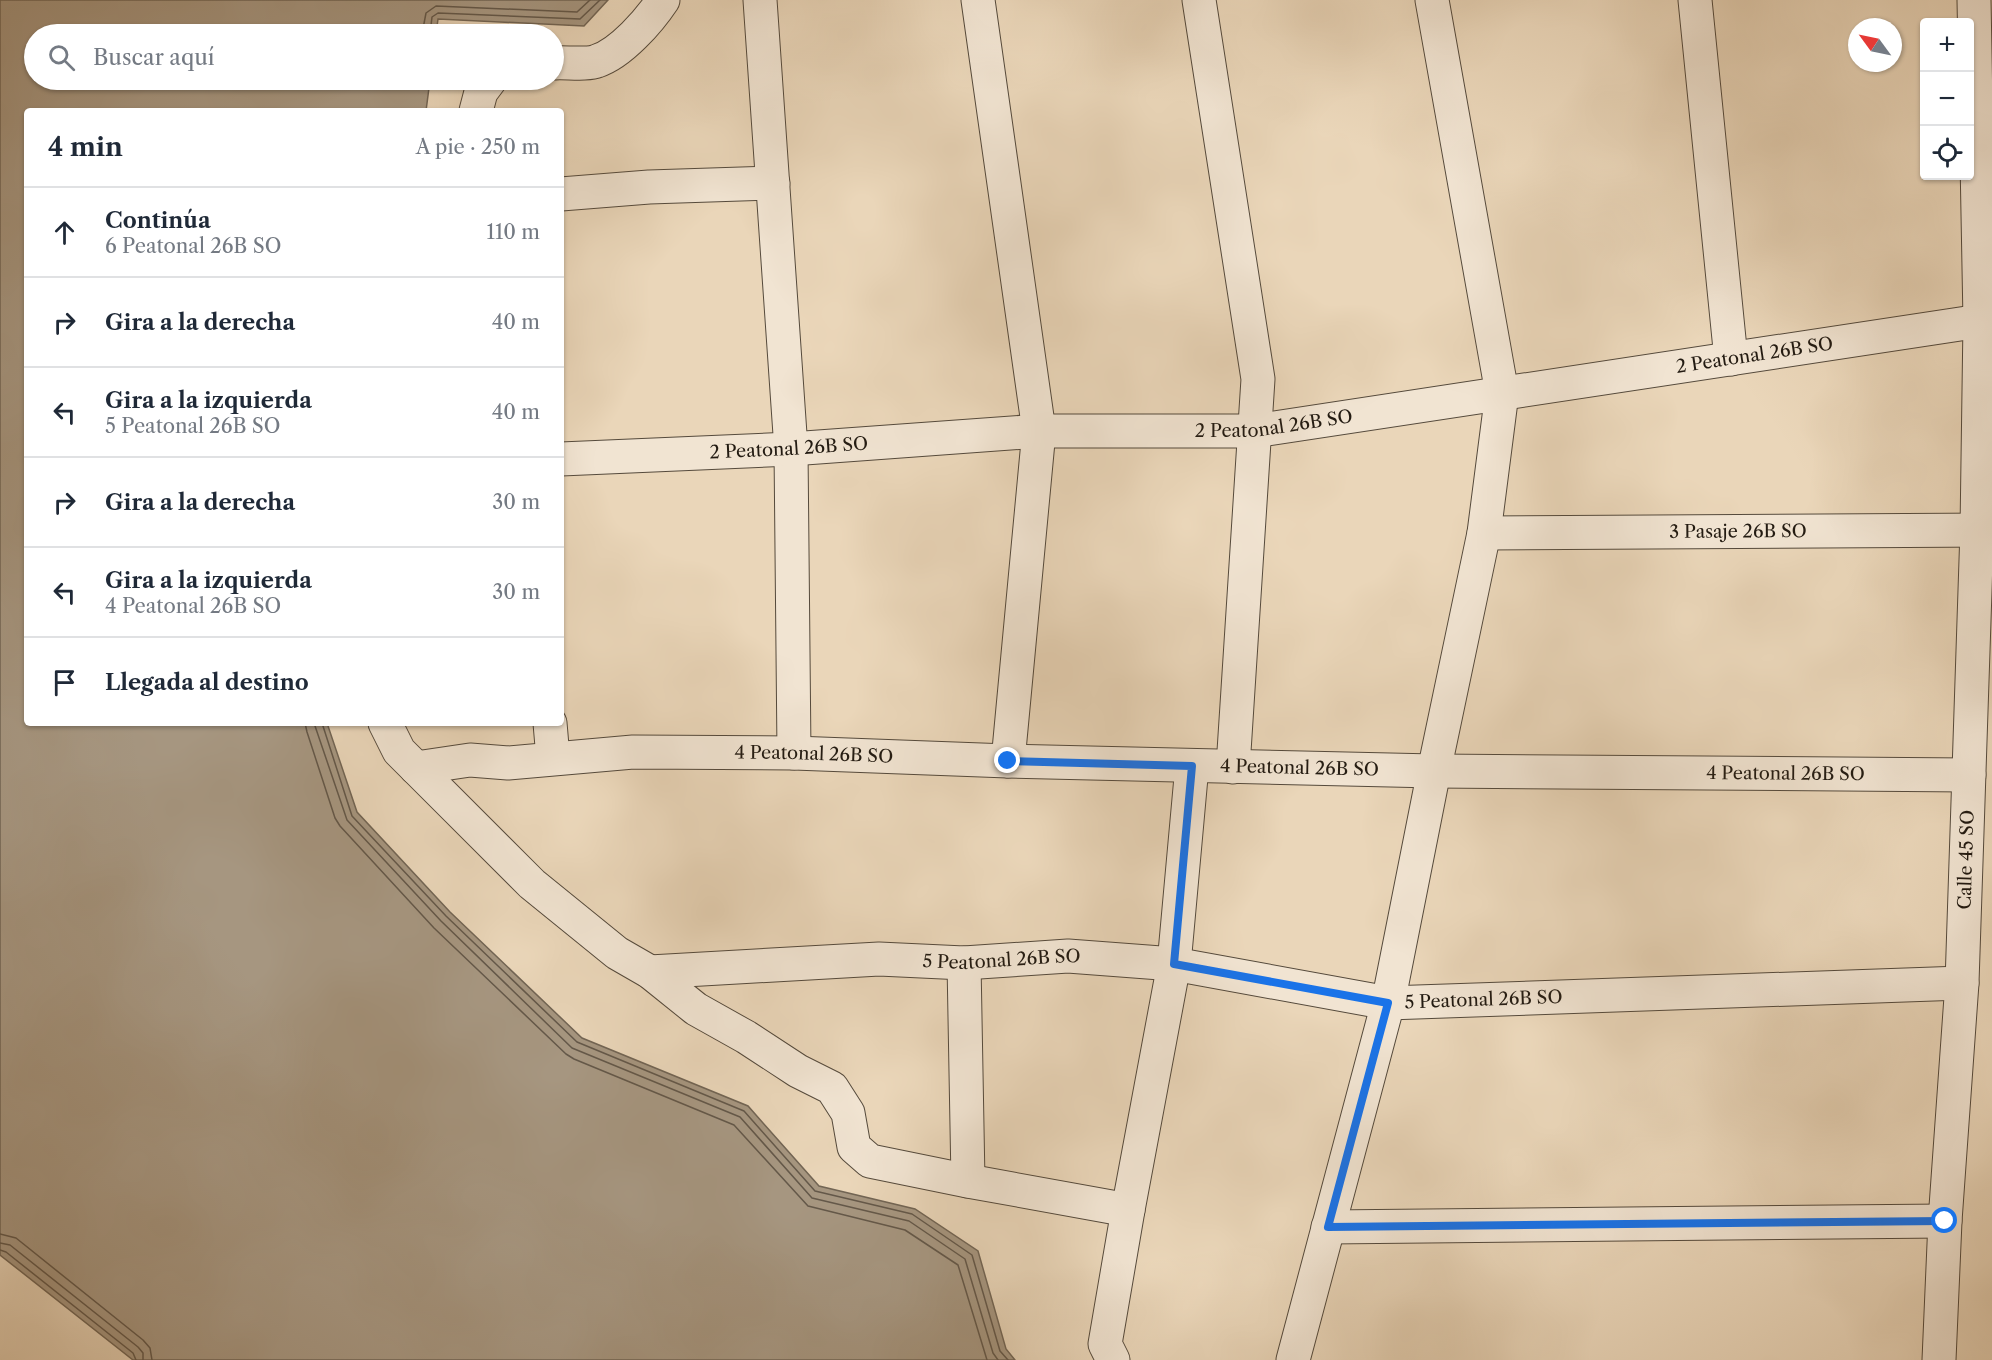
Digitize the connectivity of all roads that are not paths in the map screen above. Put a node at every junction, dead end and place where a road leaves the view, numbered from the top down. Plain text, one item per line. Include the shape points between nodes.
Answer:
1 (663, 0) edge
2 (760, 0) edge
3 (978, 0) edge
4 (1199, 0) edge
5 (1432, 0) edge
6 (1695, 0) edge
7 (1974, 0) edge
8 (564, 63) edge
9 (483, 90) edge
10 (478, 108) edge
11 (773, 183) junction
12 (564, 194) edge
13 (1980, 321) junction
14 (1731, 359) junction
15 (1502, 393) junction
16 (1039, 431) junction
17 (1254, 431) junction
18 (791, 449) junction
19 (564, 459) edge
20 (1984, 530) edge
21 (1484, 533) junction
22 (386, 726) edge
23 (550, 726) edge
24 (794, 753) junction
25 (553, 758) junction
26 (1008, 761) junction
27 (1192, 766) junction
28 (1233, 767) junction
29 (416, 768) junction
30 (1434, 771) junction
31 (1969, 775) junction
32 (964, 963) junction
33 (1174, 964) junction
34 (650, 972) junction
35 (1962, 983) junction
36 (1388, 1003) junction
37 (968, 1181) junction
38 (1128, 1210) junction
39 (1945, 1221) junction
40 (1328, 1227) junction
41 (1113, 1360) edge
42 (1293, 1360) edge
43 (1939, 1360) edge

1 - 8 street via 617,49 596,62
2 - 11 street
3 - 16 street
4 - 17 street via 1258,379
5 - 15 street
6 - 14 street
7 - 13 street, Calle 45 SO
9 - 10 street
11 - 12 street
11 - 18 street
13 - 14 street, 2 Peatonal 26B SO
13 - 20 street, Calle 45 SO
14 - 15 street, 2 Peatonal 26B SO
15 - 17 street, 2 Peatonal 26B SO
15 - 21 street
16 - 17 street, 2 Peatonal 26B SO
16 - 18 street, 2 Peatonal 26B SO
16 - 26 street
17 - 28 street
18 - 19 street, 2 Peatonal 26B SO
18 - 24 street
20 - 21 street, 3 Pasaje 26B SO
20 - 31 street, Calle 45 SO
21 - 30 street
22 - 29 street via 399,751
23 - 25 street
24 - 25 street, 4 Peatonal 26B SO via 633,752
24 - 26 street, 4 Peatonal 26B SO
25 - 29 street, 4 Peatonal 26B SO via 508,763 470,760
26 - 27 street, 4 Peatonal 26B SO
27 - 28 street, 4 Peatonal 26B SO
27 - 33 street
28 - 30 street, 4 Peatonal 26B SO
29 - 34 street via 532,884 616,953
30 - 31 street, 4 Peatonal 26B SO
30 - 36 street
31 - 35 street, Calle 45 SO
32 - 33 street, 5 Peatonal 26B SO via 1068,956
32 - 34 street, 5 Peatonal 26B SO via 879,959
32 - 37 street
33 - 36 street, 5 Peatonal 26B SO
33 - 38 street
34 - 37 street via 696,1009 832,1088 848,1113 854,1147 870,1161
35 - 36 street, 5 Peatonal 26B SO
35 - 39 street, Calle 45 SO
36 - 40 street
37 - 38 street
38 - 41 street via 1105,1344
39 - 40 street
39 - 43 street, Calle 45 SO
40 - 42 street

